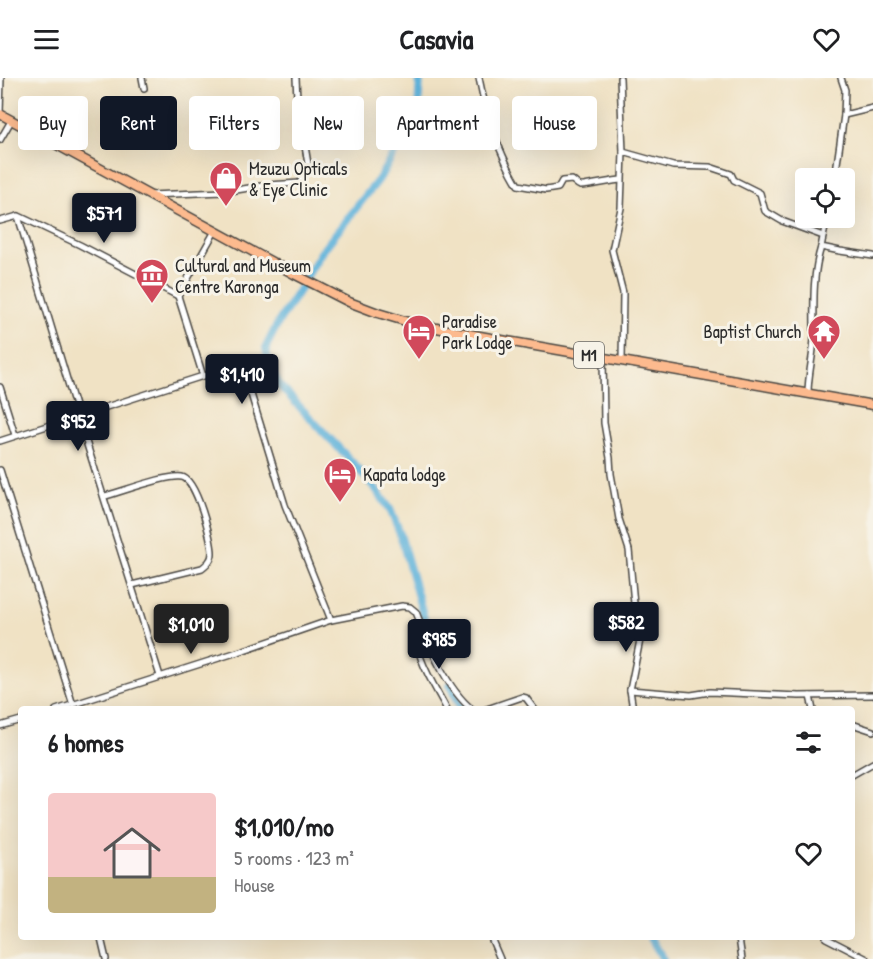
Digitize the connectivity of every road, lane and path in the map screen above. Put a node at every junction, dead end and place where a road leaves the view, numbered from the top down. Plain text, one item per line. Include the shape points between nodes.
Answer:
1 (1, 78) edge
2 (142, 78) edge
3 (296, 78) edge
4 (479, 78) edge
5 (620, 78) edge
6 (841, 78) edge
7 (144, 88) dead end
8 (873, 108) edge
9 (0, 114) edge
10 (844, 115) junction
11 (11, 121) junction
12 (0, 140) edge
13 (623, 152) junction
14 (836, 168) edge
15 (621, 180) junction
16 (148, 195) junction
17 (18, 216) junction
18 (0, 221) edge
19 (825, 228) edge
20 (215, 231) junction
21 (823, 236) junction
22 (821, 247) junction
23 (873, 256) edge
24 (178, 296) junction
25 (603, 358) junction
26 (622, 361) junction
27 (203, 376) junction
28 (0, 387) edge
29 (808, 393) junction
30 (873, 405) edge
31 (78, 416) junction
32 (15, 435) junction
33 (0, 441) edge
34 (0, 470) edge
35 (105, 496) junction
36 (132, 585) junction
37 (331, 620) junction
38 (420, 626) junction
39 (160, 676) junction
40 (630, 690) junction
41 (873, 695) edge
42 (810, 696) junction
43 (73, 705) junction
44 (70, 706) edge
45 (445, 706) edge
46 (470, 706) edge
47 (496, 706) edge
48 (532, 706) edge
49 (632, 706) edge
50 (812, 706) edge
51 (18, 721) edge
52 (855, 725) edge
53 (0, 726) edge
54 (873, 731) edge
55 (873, 763) edge
56 (855, 773) edge
57 (101, 940) edge
58 (492, 940) edge
59 (739, 940) edge
60 (830, 940) edge
61 (106, 959) edge
62 (500, 959) edge
63 (742, 959) edge
64 (867, 959) edge

1 - 9 street
2 - 7 street
3 - 16 street via 308,164 300,183
4 - 15 street via 501,152 518,184 546,190 558,188 562,181 587,186
5 - 13 street
6 - 10 street via 845,90
8 - 10 street
9 - 11 highway, M1
10 - 14 street
11 - 12 street
11 - 16 highway, M1
13 - 15 street
13 - 21 street via 672,166 710,167 731,174 734,180 760,193 765,211
15 - 26 street via 621,208 612,250 624,293
16 - 20 highway, M1
17 - 18 street
17 - 24 street
17 - 31 street
19 - 21 street
20 - 24 street
20 - 25 highway, M1 via 368,309 415,324
21 - 22 street
22 - 23 street
22 - 29 street via 816,267
24 - 27 street
25 - 26 highway, M1
25 - 40 street via 604,423 619,519 629,550 640,640
26 - 29 highway, M1
27 - 31 street
27 - 37 street via 232,375 251,394 285,505
28 - 32 street
29 - 30 highway, M1
31 - 32 street
31 - 35 street
32 - 33 street
34 - 43 street
35 - 36 street
35 - 36 street via 179,476 191,482 206,523 212,554 202,568
36 - 39 street
37 - 38 street via 407,606 416,612
37 - 39 street
38 - 45 street via 417,632 421,656
38 - 46 street via 454,688
39 - 43 street
40 - 42 street
40 - 49 street
41 - 42 street
42 - 50 street
43 - 44 street
47 - 48 street via 522,697
51 - 53 street
52 - 54 street
55 - 56 street
57 - 61 street
58 - 62 street
59 - 63 street
60 - 64 street

